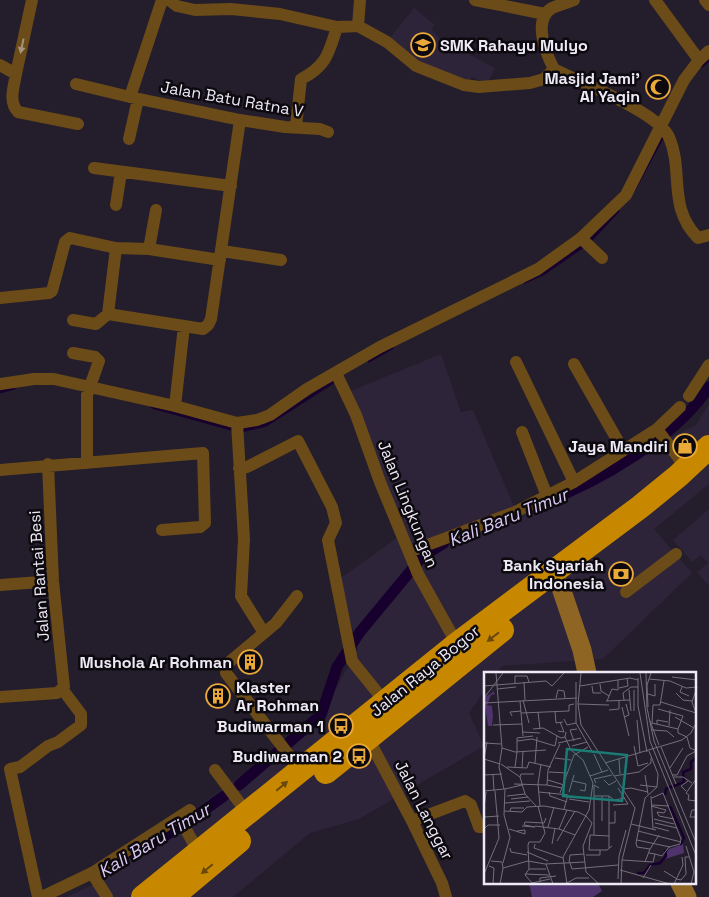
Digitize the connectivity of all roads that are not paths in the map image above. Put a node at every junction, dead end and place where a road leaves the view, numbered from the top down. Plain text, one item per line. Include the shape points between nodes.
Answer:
1 (32, 0) edge
2 (162, 0) edge
3 (169, 0) edge
4 (360, 0) edge
5 (475, 0) edge
6 (655, 0) edge
7 (705, 0) edge
8 (568, 1) edge
9 (709, 5) edge
10 (545, 14) junction
11 (337, 26) junction
12 (358, 26) junction
13 (709, 51) edge
14 (699, 60) junction
15 (0, 65) edge
16 (554, 69) junction
17 (16, 74) junction
18 (76, 84) dead end
19 (134, 98) junction
20 (240, 120) junction
21 (78, 124) dead end
22 (296, 126) junction
23 (663, 129) junction
24 (328, 132) dead end
25 (130, 139) dead end
26 (94, 168) dead end
27 (121, 172) junction
28 (231, 186) junction
29 (116, 205) dead end
30 (156, 210) dead end
31 (709, 235) edge
32 (584, 241) junction
33 (116, 248) junction
34 (149, 249) junction
35 (221, 256) junction
36 (602, 258) dead end
37 (281, 260) dead end
38 (0, 298) edge
39 (108, 314) junction
40 (73, 320) dead end
41 (184, 326) junction
42 (73, 354) dead end
43 (516, 362) dead end
44 (574, 364) dead end
45 (709, 365) edge
46 (338, 377) junction
47 (0, 384) edge
48 (88, 389) junction
49 (689, 396) dead end
50 (175, 406) junction
51 (680, 407) dead end
52 (236, 423) junction
53 (522, 432) dead end
54 (661, 434) junction
55 (709, 447) edge
56 (623, 450) junction
57 (87, 463) junction
58 (48, 464) junction
59 (698, 467) edge
60 (239, 468) junction
61 (0, 470) edge
62 (574, 482) junction
63 (547, 496) junction
64 (162, 530) dead end
65 (409, 554) junction
66 (676, 554) dead end
67 (556, 579) junction
68 (53, 582) junction
69 (0, 585) edge
70 (626, 592) dead end
71 (297, 596) dead end
72 (264, 633) junction
73 (457, 644) junction
74 (587, 672) edge
75 (64, 688) junction
76 (0, 697) edge
77 (385, 702) junction
78 (368, 738) junction
79 (299, 769) junction
80 (216, 770) dead end
81 (190, 810) dead end
82 (180, 818) junction
83 (412, 821) junction
84 (248, 822) junction
85 (484, 827) edge
86 (199, 853) junction
87 (94, 876) junction
88 (680, 884) edge
89 (180, 895) edge
90 (40, 897) edge
91 (107, 897) edge
92 (142, 897) edge
93 (446, 897) edge
94 (687, 897) edge

1 -> 17 street
2 - 19 street
3 - 11 street via 177,6 195,10 231,9 280,14
4 - 12 street
5 - 10 street
6 - 14 street
7 - 9 street
8 - 10 street
10 - 16 street via 541,34 544,51
11 - 12 street
11 - 22 street via 326,59 315,72 302,79
12 - 16 street via 387,42 416,66 464,85 530,83 544,79
13 - 14 street
14 - 23 street via 684,80
15 - 17 street
16 - 23 street via 633,107
17 - 21 street via 12,100 18,112
18 - 19 street, Jalan Batu Ratna V
19 - 20 street, Jalan Batu Ratna V
19 - 25 street
20 - 22 street, Jalan Batu Ratna V
20 - 28 street
22 - 24 street, Jalan Batu Ratna V
23 - 31 street via 682,216 698,238
23 - 32 street via 626,195
26 - 27 street
27 - 28 street
27 - 29 street
28 - 35 street
30 - 34 street
32 - 36 street
32 - 46 street via 538,269 380,347
33 - 34 street
33 - 38 street via 68,238 52,291
33 - 39 street
34 - 35 street
35 - 37 street
35 - 41 street via 208,325 202,329
39 - 40 street via 96,324
39 - 41 street
41 - 50 street
42 - 48 street via 98,358
43 - 62 street
44 - 56 street
45 - 49 street
46 - 52 street via 307,389 270,415
46 - 65 street, Jalan Lingkungan via 356,415
47 - 48 street via 44,378
48 - 50 street
48 - 57 street
50 - 52 street
51 - 54 street
52 - 60 street
53 - 63 street
54 - 56 street
54 - 59 street
55 - 59 highway, Jalan Raya Bogor
56 - 62 street
57 - 58 street
57 - 64 street via 203,453 205,523 200,527
58 - 61 street
58 - 68 street, Jalan Rantai Besi
59 - 67 highway, Jalan Raya Bogor
60 - 72 street via 244,554 241,596
60 - 77 street via 298,441 332,506 336,523 328,540 352,661
62 - 63 street
63 - 65 street
65 - 73 street, Jalan Lingkungan
66 - 70 street
67 - 73 highway, Jalan Raya Bogor
67 - 74 street
67 -> 78 highway, Jalan Raya Bogor
68 - 69 street
68 - 75 street, Jalan Rantai Besi
71 - 72 street via 276,624
72 - 79 street via 227,664 226,673
73 - 77 highway, Jalan Raya Bogor
75 - 76 street via 56,693
75 - 90 street via 81,714 81,725 20,766 10,769
77 - 79 highway, Jalan Raya Bogor
78 - 83 street, Jalan Langgar
78 - 84 highway, Jalan Raya Bogor
84 -> 79 highway, Jalan Raya Bogor
80 - 84 street
81 - 82 street
82 - 86 street
82 - 87 street
83 - 85 street via 465,801 471,804 480,828
83 - 93 street, Jalan Langgar
84 - 86 highway, Jalan Raya Bogor
84 -> 89 highway, Jalan Raya Bogor
86 - 92 highway, Jalan Raya Bogor
87 - 90 street
87 - 91 street
88 - 94 street

